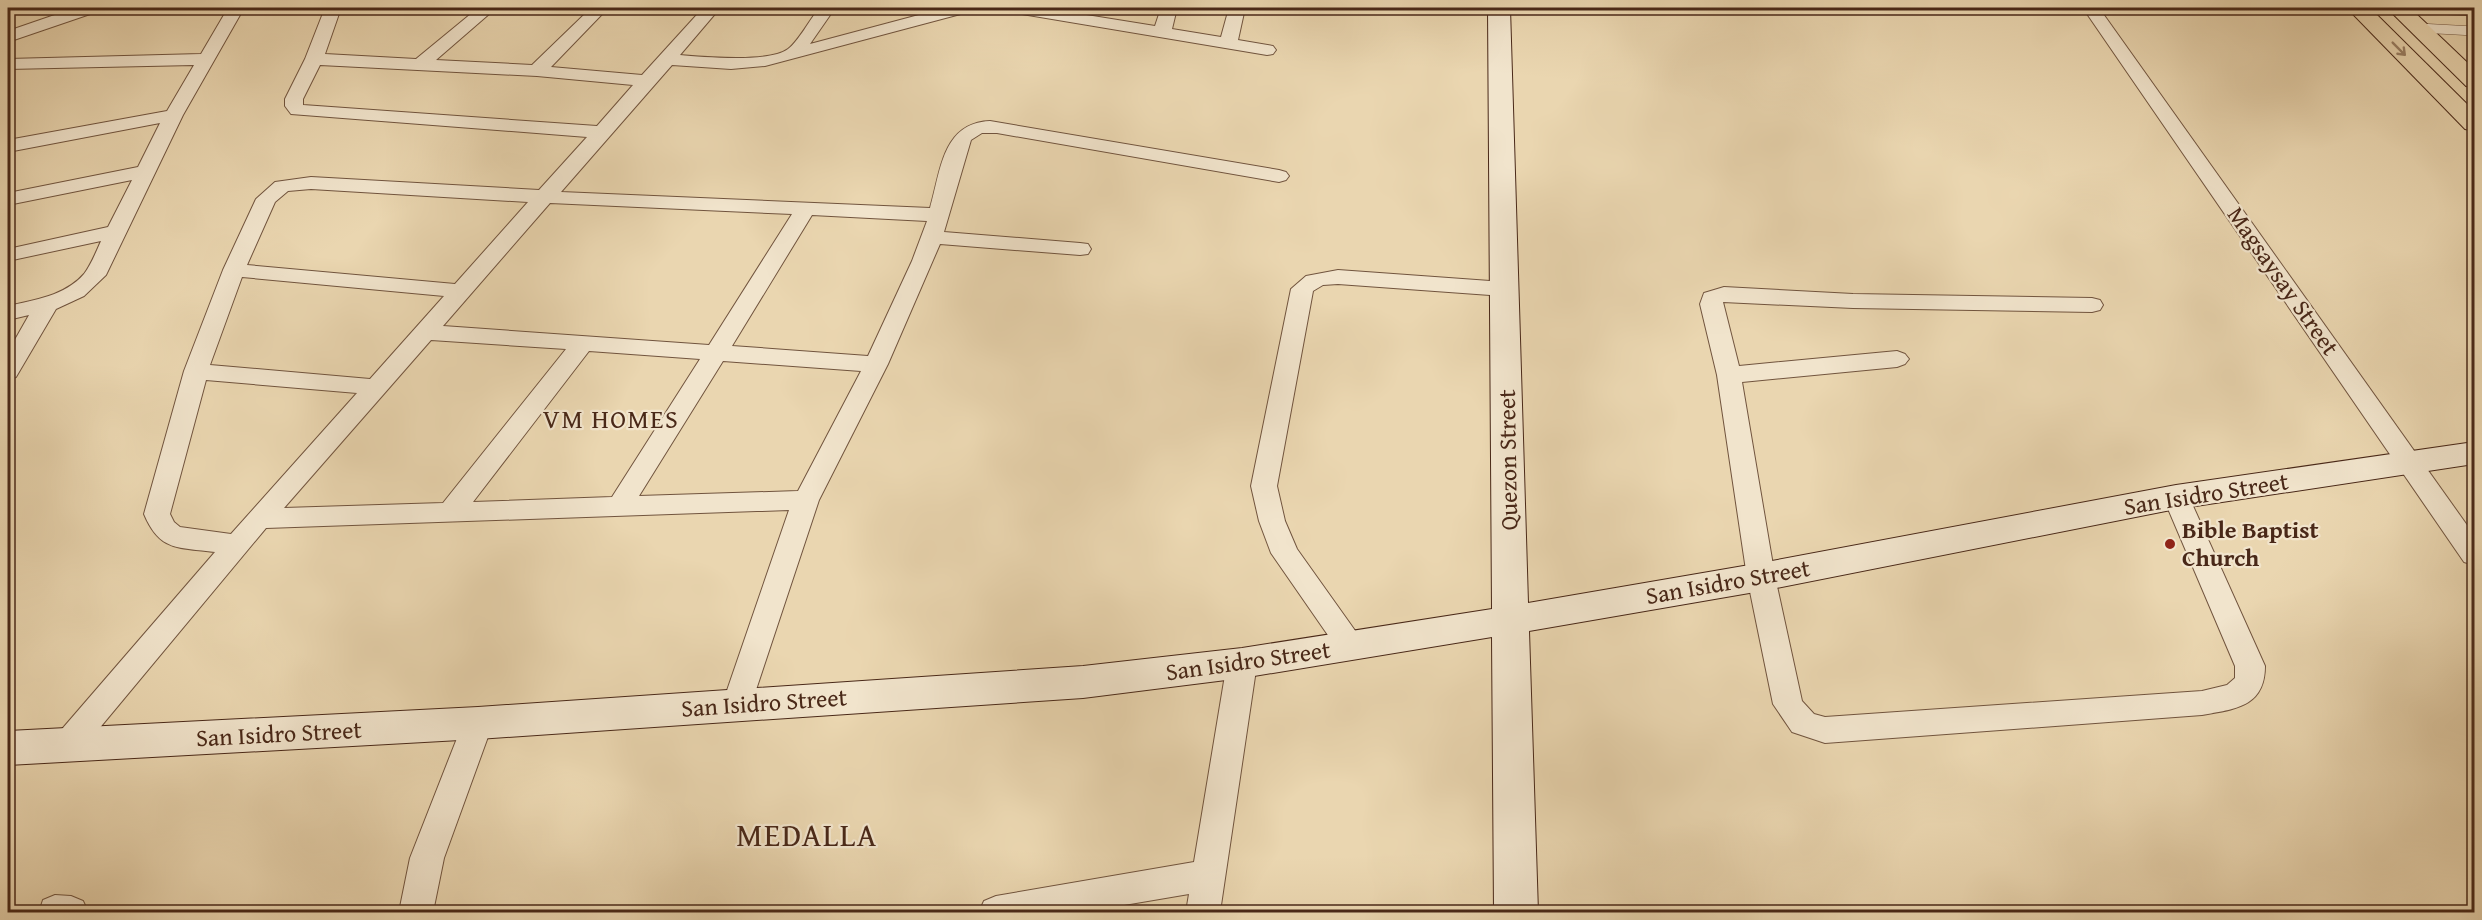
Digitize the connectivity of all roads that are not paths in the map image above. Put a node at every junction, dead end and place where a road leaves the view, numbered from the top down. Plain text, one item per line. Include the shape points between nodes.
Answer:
1 (90, 8) edge
2 (236, 8) edge
3 (333, 8) edge
4 (488, 8) edge
5 (600, 8) edge
6 (712, 8) edge
7 (827, 8) edge
8 (962, 8) edge
9 (1016, 8) edge
10 (1169, 8) edge
11 (1237, 8) edge
12 (1499, 8) edge
13 (2091, 8) edge
14 (2358, 8) edge
15 (2398, 8) edge
16 (1047, 10) edge
17 (2475, 10) edge
18 (932, 12) edge
19 (2418, 17) edge
20 (2475, 31) edge
21 (1162, 33) junction
22 (8, 37) edge
23 (1228, 44) junction
24 (1267, 50) dead end
25 (793, 54) junction
26 (205, 59) junction
27 (314, 59) junction
28 (668, 59) junction
29 (8, 64) edge
30 (53, 64) junction
31 (420, 65) junction
32 (537, 71) junction
33 (648, 81) junction
34 (2475, 81) edge
35 (8, 82) edge
36 (174, 115) junction
37 (2475, 124) edge
38 (603, 132) junction
39 (8, 146) edge
40 (148, 171) junction
41 (1279, 176) dead end
42 (545, 197) junction
43 (8, 199) edge
44 (806, 208) junction
45 (939, 215) junction
46 (118, 231) junction
47 (932, 237) junction
48 (1080, 249) dead end
49 (8, 255) edge
50 (234, 270) junction
51 (1504, 289) junction
52 (461, 291) junction
53 (47, 304) junction
54 (2092, 305) dead end
55 (8, 313) edge
56 (425, 332) junction
57 (583, 343) junction
58 (717, 353) junction
59 (1897, 359) dead end
60 (876, 364) junction
61 (196, 371) junction
62 (8, 372) edge
63 (1729, 375) junction
64 (376, 387) junction
65 (2475, 453) edge
66 (2411, 464) junction
67 (2176, 497) junction
68 (806, 500) junction
69 (619, 507) junction
70 (451, 512) junction
71 (259, 519) junction
72 (237, 545) junction
73 (2475, 555) edge
74 (1761, 577) junction
75 (1511, 620) junction
76 (1351, 646) junction
77 (1242, 663) junction
78 (737, 705) junction
79 (478, 723) junction
80 (67, 745) junction
81 (8, 748) edge
82 (1209, 875) junction
83 (416, 912) edge
84 (996, 912) edge
85 (1203, 912) edge
86 (1516, 912) edge

1 - 22 street
2 - 26 street
3 - 27 street
4 - 31 street
5 - 32 street
6 - 28 street
7 - 25 street
8 - 18 street
9 - 16 street
10 - 21 street
11 - 23 street
12 - 51 street, Quezon Street
13 - 66 street, Magsaysay Street
14 -> 37 highway
15 - 19 highway
16 - 21 street
17 - 19 street
18 - 25 street
19 - 20 lane
19 - 34 highway
21 - 23 street
23 - 24 street
25 - 28 street via 748,64
26 - 30 street
26 - 36 street
27 - 31 street
27 - 38 street via 294,99 294,106 306,112
28 - 33 street
29 - 30 street
30 - 35 street
31 - 32 street
32 - 33 street
33 - 38 street
36 - 39 street
36 - 40 street
38 - 42 street
40 - 43 street
40 - 46 street
41 - 45 street via 983,126 965,133 959,142
42 - 44 street
42 - 50 street via 294,183 282,186 266,199
42 - 52 street
44 - 45 street
44 - 58 street
45 - 47 street
46 - 49 street
46 - 53 street via 86,286
47 - 48 street
47 - 60 street
50 - 52 street
50 - 61 street
51 - 75 street, Quezon Street
51 - 76 street via 1338,277 1309,281 1302,289 1264,486 1285,553
52 - 56 street
53 - 55 street
53 - 62 street
54 - 63 street via 1853,302 1724,294 1712,298 1711,304
56 - 57 street
56 - 64 street
57 - 58 street
57 - 70 street
58 - 60 street
58 - 69 street
59 - 63 street
60 - 68 street
61 - 64 street
61 - 72 street via 157,514 163,528 173,536
63 - 74 street
64 - 71 street
65 - 66 street, San Isidro Street
66 - 67 street, San Isidro Street
66 - 73 street, Magsaysay Street
67 - 74 street, San Isidro Street
67 - 74 street via 2250,666 2250,682 2236,696 2202,703 1825,730 1806,728 1788,704
68 - 69 street
68 - 78 street
69 - 70 street
70 - 71 street
71 - 72 street
72 - 80 street
74 - 75 street, San Isidro Street
75 - 76 street, San Isidro Street
75 - 86 street, Quezon Street
76 - 77 street, San Isidro Street
77 - 78 street, San Isidro Street via 1083,682
77 - 82 street
78 - 79 street, San Isidro Street
79 - 80 street, San Isidro Street
79 - 83 street via 427,858
80 - 81 street, San Isidro Street
82 - 84 street
82 - 85 street

